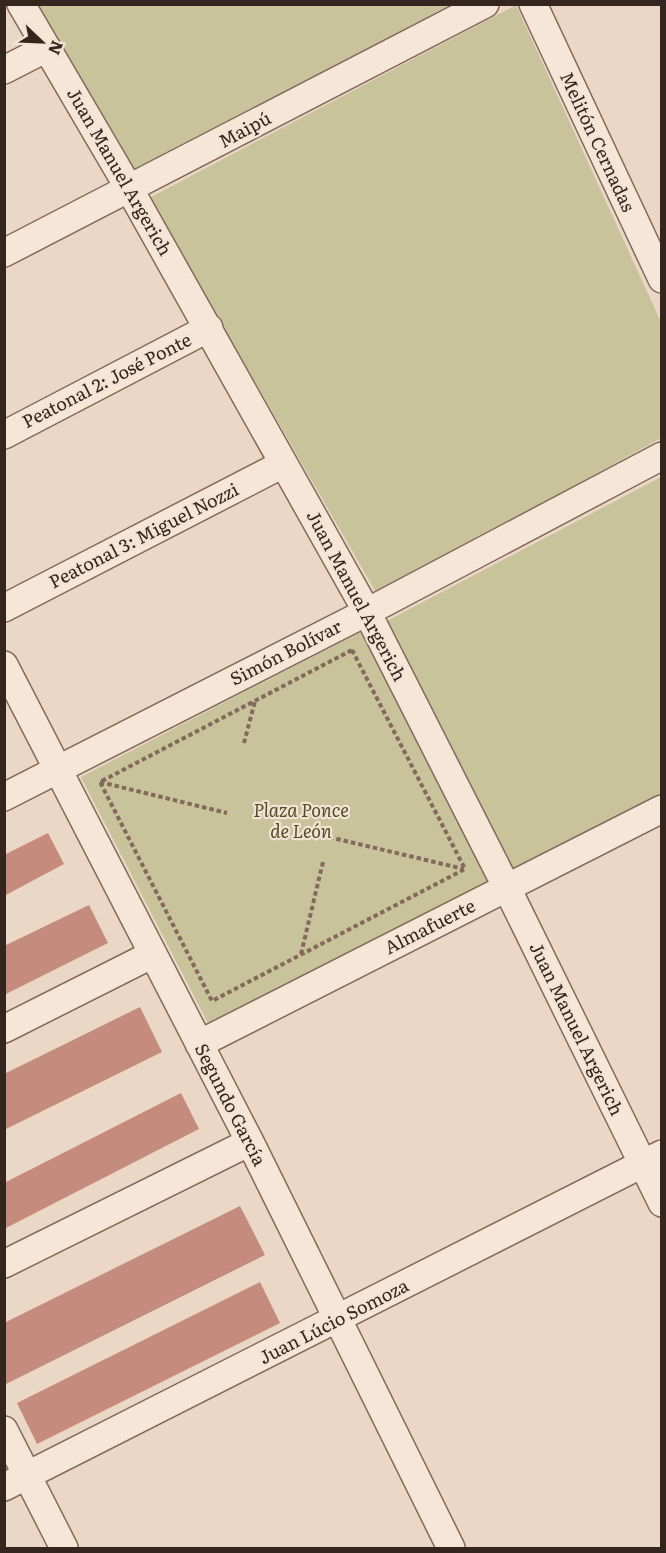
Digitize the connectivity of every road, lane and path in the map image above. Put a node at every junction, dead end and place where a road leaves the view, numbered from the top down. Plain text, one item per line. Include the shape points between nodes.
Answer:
1 (21, 4) edge
2 (485, 4) edge
3 (533, 4) edge
4 (47, 48) junction
5 (4, 70) edge
6 (130, 190) junction
7 (4, 253) edge
8 (662, 279) edge
9 (209, 328) junction
10 (4, 435) edge
11 (662, 456) edge
12 (283, 464) junction
13 (4, 608) edge
14 (367, 612) junction
15 (4, 664) edge
16 (255, 701) junction
17 (244, 743) dead end
18 (57, 770) junction
19 (100, 782) junction
20 (4, 797) edge
21 (662, 809) edge
22 (227, 813) dead end
23 (329, 837) dead end
24 (323, 862) dead end
25 (465, 869) junction
26 (507, 888) junction
27 (153, 954) junction
28 (301, 955) junction
29 (4, 1029) edge
30 (199, 1044) junction
31 (250, 1142) junction
32 (651, 1159) edge
33 (662, 1203) edge
34 (4, 1264) edge
35 (337, 1321) junction
36 (4, 1430) edge
37 (16, 1481) edge
38 (64, 1548) edge
39 (451, 1548) edge

1 - 4 street, Juan Manuel Argerich
2 - 6 street, Maipú
3 - 8 street, Melitón Cernadas
4 - 5 street
4 - 6 street, Juan Manuel Argerich
6 - 7 street, Maipú
6 - 9 street, Juan Manuel Argerich
9 - 10 street, Peatonal 2: José Ponte
9 - 12 street, Juan Manuel Argerich
11 - 14 street, Simón Bolívar
12 - 13 street, Peatonal 3: Miguel Nozzi
12 - 14 street, Juan Manuel Argerich
14 - 18 street, Simón Bolívar
14 - 26 street, Juan Manuel Argerich
15 - 18 street, Segundo García
16 - 17 path
16 - 19 path
16 - 25 path via 352,650
18 - 20 street, Simón Bolívar
18 - 27 street, Segundo García
19 - 22 path
19 - 28 path via 212,1001
21 - 26 street, Almafuerte
23 - 25 path
24 - 28 path
25 - 28 path
26 - 30 street, Almafuerte
26 - 32 street, Juan Manuel Argerich
27 - 29 street
27 - 30 street, Segundo García
30 - 31 street, Segundo García
31 - 34 street
31 - 35 street, Segundo García
32 - 33 street, Juan Manuel Argerich
32 - 35 street, Juan Lúcio Somoza
35 - 37 street, Juan Lúcio Somoza
35 - 39 street, Segundo García
36 - 37 street
37 - 38 street

